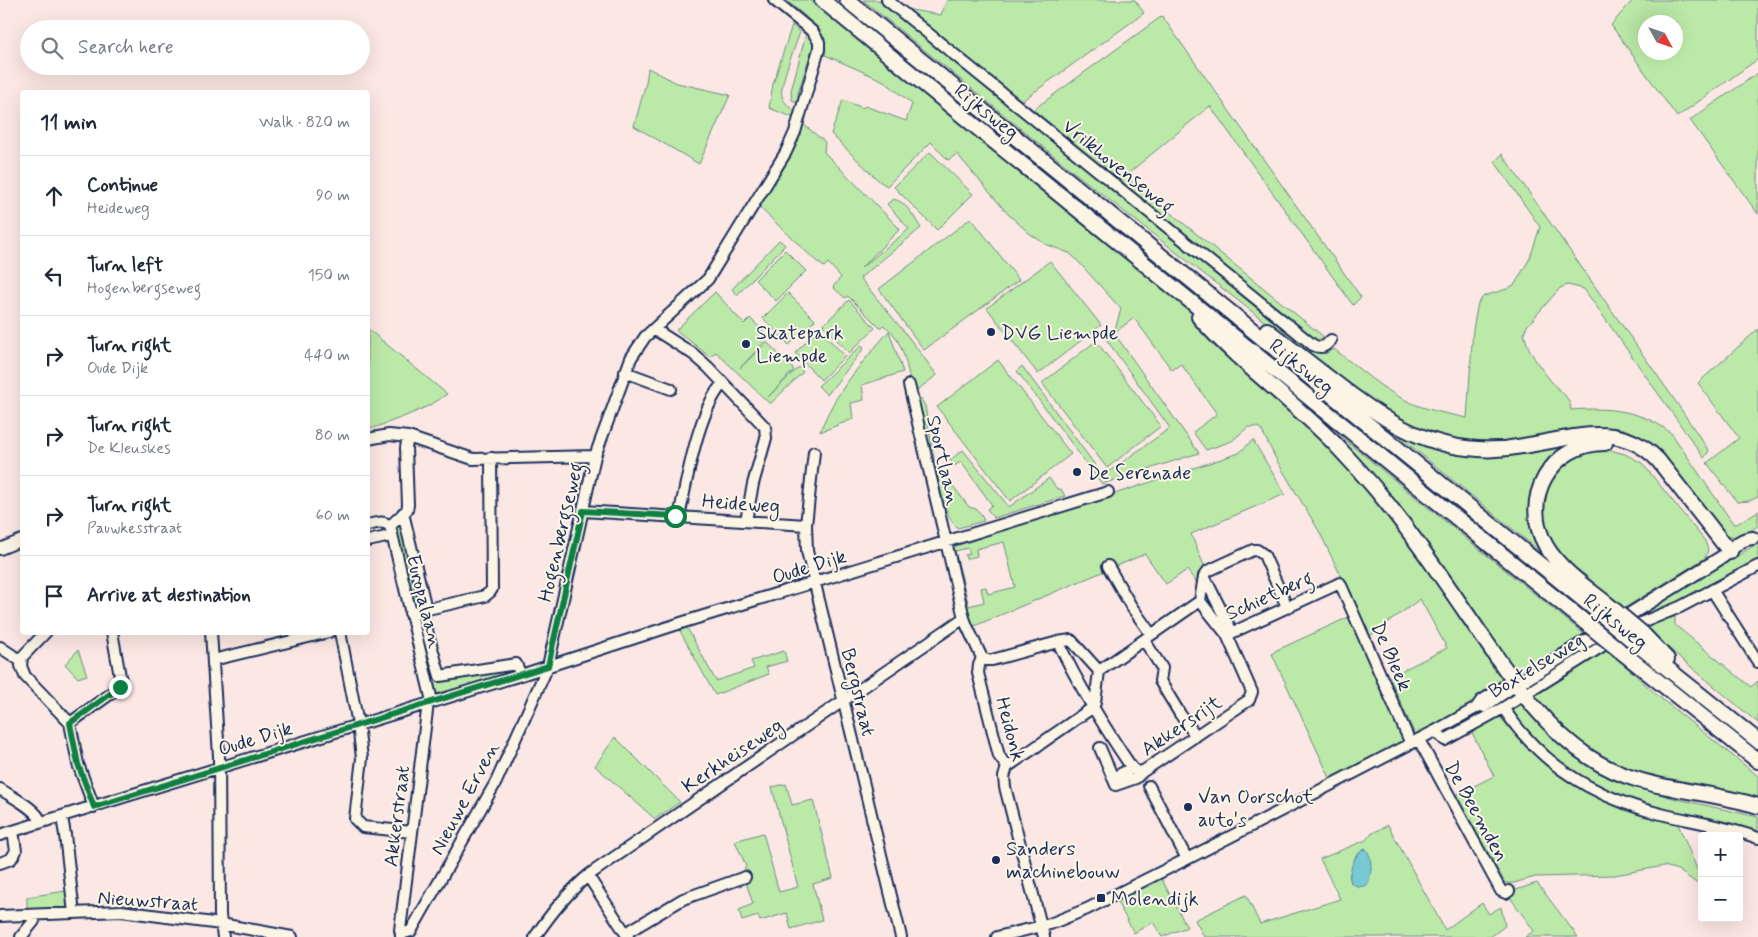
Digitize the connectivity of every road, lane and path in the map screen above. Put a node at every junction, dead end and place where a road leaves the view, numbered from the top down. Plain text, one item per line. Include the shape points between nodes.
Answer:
1 (774, 0) edge
2 (822, 0) edge
3 (847, 0) edge
4 (887, 0) edge
5 (1184, 274) junction
6 (1173, 288) junction
7 (654, 329) junction
8 (1331, 340) dead end
9 (625, 372) junction
10 (723, 383) junction
11 (909, 385) dead end
12 (671, 389) dead end
13 (408, 437) junction
14 (370, 439) edge
15 (814, 452) dead end
16 (595, 456) junction
17 (490, 458) junction
18 (1108, 492) dead end
19 (583, 511) junction
20 (403, 513) junction
21 (679, 517) junction
22 (746, 521) junction
23 (370, 525) edge
24 (806, 525) junction
25 (391, 531) junction
26 (1756, 537) edge
27 (370, 540) edge
28 (20, 541) edge
29 (946, 543) junction
30 (0, 549) edge
31 (1726, 555) junction
32 (1108, 566) dead end
33 (1758, 566) edge
34 (1204, 576) junction
35 (814, 582) junction
36 (1340, 583) joint
37 (1712, 590) junction
38 (1200, 601) junction
39 (1286, 607) junction
40 (1601, 607) junction
41 (424, 609) junction
42 (410, 612) junction
43 (964, 618) junction
44 (1229, 634) junction
45 (43, 635) edge
46 (113, 635) edge
47 (211, 635) edge
48 (317, 635) edge
49 (341, 635) edge
50 (1148, 637) junction
51 (1058, 642) junction
52 (0, 647) edge
53 (982, 658) junction
54 (213, 660) junction
55 (21, 661) junction
56 (1758, 662) edge
57 (548, 666) junction
58 (1099, 671) junction
59 (521, 675) junction
60 (1520, 690) junction
61 (843, 700) junction
62 (430, 702) junction
63 (1092, 708) junction
64 (1503, 708) junction
65 (70, 723) junction
66 (358, 724) junction
67 (1435, 731) junction
68 (1196, 736) junction
69 (1415, 742) junction
70 (1758, 742) edge
71 (1100, 748) dead end
72 (1123, 754) junction
73 (1758, 761) edge
74 (1105, 762) junction
75 (1007, 766) junction
76 (219, 767) junction
77 (1137, 770) junction
78 (1149, 786) dead end
79 (0, 789) edge
80 (1758, 806) edge
81 (94, 807) junction
82 (62, 817) junction
83 (41, 822) junction
84 (13, 831) junction
85 (412, 832) junction
86 (0, 835) edge
87 (1758, 838) edge
88 (1187, 859) junction
89 (0, 863) edge
90 (588, 876) junction
91 (745, 877) dead end
92 (1509, 891) dead end
93 (74, 913) junction
94 (34, 915) junction
95 (0, 916) edge
96 (222, 924) junction
97 (1042, 932) edge
98 (401, 935) edge
99 (627, 935) edge
100 (21, 937) edge
101 (222, 937) edge
102 (292, 937) edge
103 (534, 937) edge
104 (901, 937) edge
105 (997, 937) edge

1 - 7 street, Hogenbergseweg via 813,32 819,42 795,132 708,279
2 - 6 highway, Rijksweg
3 - 5 highway, Rijksweg
4 - 8 street, Vrilkhovenseweg via 1313,345 1320,348
5 - 31 highway via 1240,310 1368,408 1418,436 1476,449 1522,447 1599,434 1635,443 1658,460
5 - 40 highway, Rijksweg
6 - 60 highway via 1217,338 1334,442 1378,491
6 - 73 highway, Rijksweg, bridge
7 - 9 street, Hogenbergseweg via 638,347
7 - 10 street via 693,354
9 - 12 street
9 - 16 street, Hogenbergseweg
10 - 21 street via 711,398 705,416
10 - 22 street via 767,432
11 - 29 street, Sportlaan
13 - 14 street via 389,435
13 - 17 street via 462,456
13 - 20 street, Europalaan via 408,505
15 - 24 street, Bergstraat
16 - 17 street
16 - 19 street, Hogenbergseweg
17 - 41 street via 492,589 485,596
18 - 29 street, Oude Dijk
19 - 21 street, Heideweg
19 - 57 street, Hogenbergseweg
20 - 25 street
20 - 41 street, Europalaan
21 - 22 street, Heideweg
22 - 24 street, Heideweg
23 - 25 street via 386,523
24 - 35 street, Bergstraat via 807,551
25 - 27 street
25 - 42 street, Europalaan
26 - 31 main road, Boxtelseweg via 1744,548
28 - 30 street
29 - 35 street, Oude Dijk
29 - 43 street
31 - 40 highway via 1644,457 1611,444 1577,448 1558,461 1545,477 1537,497 1538,527 1546,547
31 - 60 main road, Boxtelseweg
32 - 50 street
33 - 37 street, Boxtelseweg
34 - 38 street
34 - 39 street via 1208,571 1257,550 1264,555
34 - 44 street
35 - 57 street, Oude Dijk
35 - 61 street, Bergstraat
36 - 39 street, Schietberg
36 - 69 street, De Bleek
37 - 56 street
37 - 60 street, Boxtelseweg via 1636,625
38 - 44 street, Schietberg
38 - 50 street, Schietberg
39 - 44 street, Schietberg
40 - 70 highway, Rijksweg, bridge
41 - 42 street
41 - 59 street, Europalaan via 440,676 516,664
42 - 62 street, Europalaan
43 - 53 street
43 - 61 street, Kerkheiseweg
44 - 68 street, Akkersrijt via 1252,697
45 - 55 street
46 - 65 street via 120,687
47 - 54 street
48 - 54 street
49 - 66 street
50 - 58 street, Schietberg
50 - 68 street via 1162,668 1160,681
51 - 53 street via 992,660
51 - 58 street via 1067,639 1075,642
51 - 63 street, Akkersrijt
52 - 55 street
53 - 75 street, Heidonk via 978,672 999,756
54 - 76 street
55 - 65 street via 25,676
57 - 59 street, Oude Dijk
57 - 98 street, Nieuwe Erven via 496,782 411,930
58 - 63 street
59 - 62 street, Oude Dijk
60 - 64 street, Boxtelseweg
60 - 67 street, Boxtelseweg via 1476,708
60 - 80 highway via 1565,740 1609,769 1647,784
61 - 90 street, Kerkheiseweg
61 - 104 street, Bergstraat
62 - 66 street, Oude Dijk
62 - 85 street, Akkerstraat
63 - 72 street, Akkersrijt
63 - 75 street
64 - 67 street, Boxtelseweg via 1445,740
64 - 87 street via 1537,748 1590,787 1640,808
65 - 81 street via 78,764
66 - 76 street, Oude Dijk
66 - 85 street via 362,758 355,819 363,827
67 - 69 street, Boxtelseweg
68 - 77 street, Akkersrijt
69 - 88 street, Boxtelseweg
69 - 92 street, De Beemden via 1501,891
71 - 74 street
72 - 74 street
72 - 77 street, Akkersrijt
74 - 77 street via 1112,778
75 - 97 street, Heidonk via 1005,787
76 - 81 street, Oude Dijk
76 - 96 street
78 - 88 street
79 - 83 street via 33,811
81 - 82 street, Oude Dijk
82 - 83 street, Oude Dijk
82 - 93 street
83 - 84 street, Oude Dijk
84 - 86 street, Oude Dijk
84 - 89 street via 16,851 11,858
85 - 98 street, Akkerstraat
88 - 97 street, Boxtelseweg
90 - 99 street
90 - 103 street, Kerkheiseweg via 562,900
91 - 99 street via 684,899
93 - 94 street, Nieuwstraat
93 - 96 street, Nieuwstraat via 121,911
94 - 95 street, Nieuwstraat
94 - 100 street via 34,921
96 - 101 street
96 - 102 street, Nieuwstraat
97 - 105 street, Boxtelseweg

